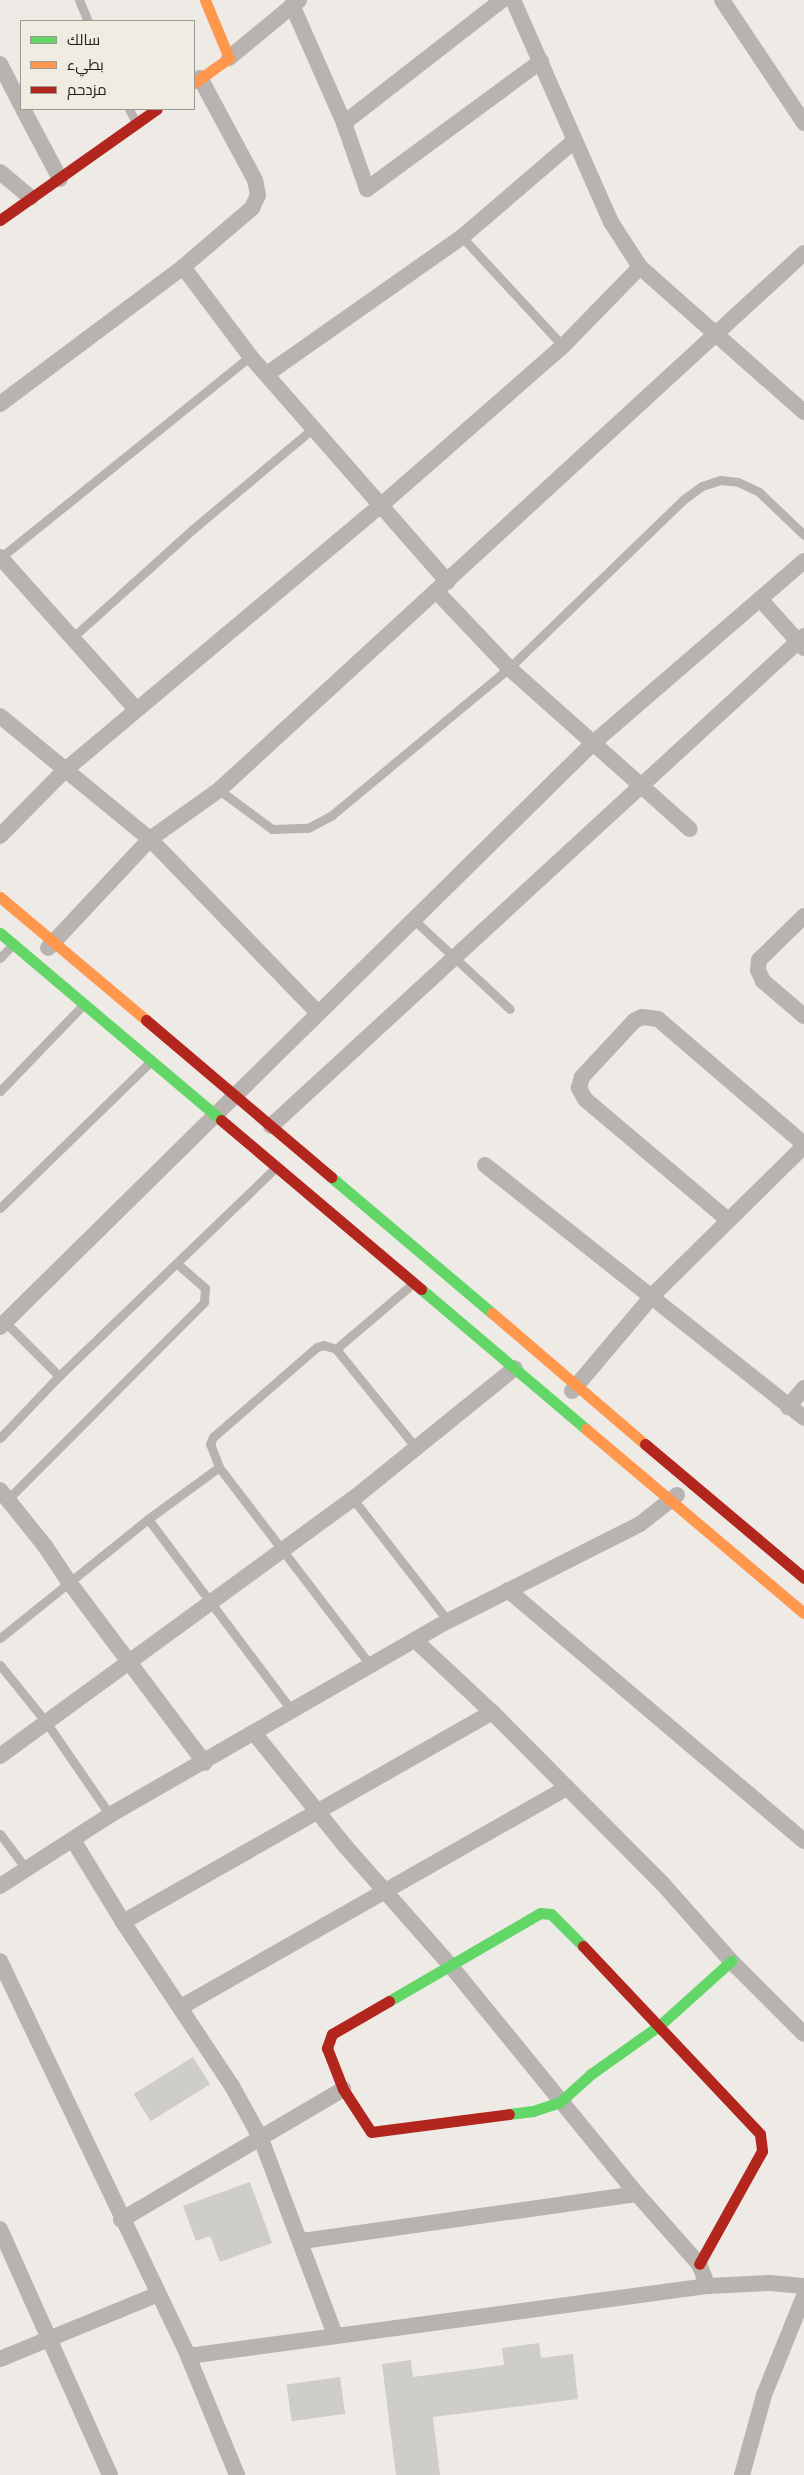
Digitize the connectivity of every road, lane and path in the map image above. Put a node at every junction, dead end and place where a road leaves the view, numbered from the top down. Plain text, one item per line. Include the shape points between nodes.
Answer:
1 (78, 0) edge
2 (205, 0) edge
3 (502, 0) edge
4 (513, 0) edge
5 (722, 0) edge
6 (296, 3) edge
7 (88, 20) edge
8 (229, 58) junction
9 (541, 61) junction
10 (0, 64) edge
11 (197, 81) edge
12 (20, 103) edge
13 (24, 110) edge
14 (129, 110) edge
15 (156, 110) edge
16 (344, 122) junction
17 (804, 122) edge
18 (136, 124) junction
19 (574, 141) junction
20 (0, 172) edge
21 (60, 179) junction
22 (31, 198) junction
23 (0, 220) edge
24 (462, 237) junction
25 (804, 253) edge
26 (183, 267) junction
27 (640, 267) junction
28 (716, 336) junction
29 (562, 346) junction
30 (250, 356) junction
31 (267, 374) junction
32 (0, 404) edge
33 (804, 412) edge
34 (312, 429) junction
35 (380, 507) junction
36 (804, 535) edge
37 (0, 558) edge
38 (804, 561) edge
39 (443, 587) junction
40 (760, 599) junction
41 (72, 638) junction
42 (802, 642) edge
43 (509, 668) junction
44 (137, 710) junction
45 (0, 716) edge
46 (592, 744) junction
47 (64, 771) junction
48 (641, 787) junction
49 (219, 790) junction
50 (690, 829) dead end
51 (0, 836) edge
52 (150, 839) junction
53 (0, 897) edge
54 (804, 916) edge
55 (413, 919) junction
56 (0, 933) edge
57 (54, 942) junction
58 (13, 944) junction
59 (454, 956) junction
60 (0, 958) edge
61 (35, 962) junction
62 (84, 1004) junction
63 (510, 1009) dead end
64 (318, 1013) junction
65 (804, 1016) edge
66 (152, 1060) junction
67 (0, 1091) edge
68 (233, 1094) junction
69 (214, 1114) junction
70 (270, 1126) junction
71 (804, 1145) edge
72 (485, 1165) dead end
73 (277, 1166) junction
74 (0, 1208) edge
75 (728, 1220) junction
76 (177, 1264) junction
77 (414, 1283) junction
78 (653, 1295) junction
79 (3, 1325) edge
80 (336, 1349) junction
81 (515, 1368) junction
82 (59, 1376) junction
83 (576, 1386) junction
84 (804, 1388) edge
85 (559, 1405) junction
86 (788, 1406) junction
87 (804, 1418) edge
88 (0, 1438) edge
89 (418, 1449) junction
90 (219, 1467) junction
91 (688, 1482) junction
92 (4, 1494) edge
93 (352, 1499) junction
94 (672, 1501) junction
95 (148, 1519) junction
96 (282, 1548) junction
97 (802, 1573) edge
98 (68, 1582) junction
99 (508, 1590) junction
100 (209, 1602) junction
101 (804, 1613) edge
102 (448, 1622) junction
103 (0, 1638) edge
104 (416, 1641) junction
105 (128, 1661) junction
106 (0, 1665) edge
107 (371, 1666) junction
108 (292, 1711) junction
109 (492, 1712) junction
110 (46, 1722) junction
111 (254, 1733) junction
112 (0, 1756) edge
113 (205, 1763) junction
114 (567, 1788) junction
115 (317, 1811) junction
116 (110, 1815) junction
117 (0, 1834) edge
118 (73, 1840) junction
119 (804, 1841) edge
120 (27, 1870) junction
121 (0, 1886) edge
122 (384, 1890) junction
123 (123, 1922) junction
124 (0, 1961) edge
125 (731, 1961) junction
126 (450, 1965) junction
127 (181, 2007) junction
128 (660, 2025) junction
129 (804, 2034) edge
130 (343, 2090) junction
131 (560, 2102) junction
132 (261, 2139) junction
133 (637, 2194) junction
134 (121, 2220) junction
135 (0, 2229) edge
136 (302, 2241) junction
137 (699, 2264) junction
138 (708, 2286) junction
139 (804, 2286) edge
140 (156, 2295) junction
141 (804, 2296) edge
142 (335, 2336) junction
143 (50, 2339) junction
144 (188, 2356) junction
145 (0, 2359) edge
146 (110, 2475) edge
147 (237, 2475) edge
148 (742, 2475) edge

1 - 7 lane
2 - 8 main road
3 - 16 street
4 - 9 street
5 - 17 street
6 - 8 street
6 - 16 street
8 - 11 main road
9 - 16 street via 367,189
9 - 19 street
10 - 12 street
11 - 26 street via 255,180 258,195 243,218
13 - 21 street
14 - 18 lane
15 - 18 main road
18 - 21 main road
19 - 24 street
19 - 27 street via 611,222
20 - 22 street
21 - 22 main road
22 - 23 main road
24 - 29 lane
24 - 31 street
25 - 28 street
26 - 30 street
26 - 32 street
27 - 28 street
27 - 29 street
28 - 33 street
28 - 39 street
29 - 35 street
30 - 31 street
30 - 37 lane
31 - 34 street
34 - 35 street
34 - 41 lane via 193,529
35 - 39 street
35 - 44 street
36 - 43 lane via 758,492 738,482 720,480 702,486 684,498
37 - 41 street
38 - 40 street
39 - 43 street
39 - 49 street
40 - 42 street
40 - 46 street
41 - 44 street
42 - 48 street
43 - 46 street
43 - 49 lane via 332,815 308,828 272,829
44 - 47 street
45 - 47 street
46 - 48 street
46 - 55 street
47 - 51 street
47 - 52 street
48 - 50 street
48 - 59 street
49 - 52 street
52 - 57 street
52 - 64 street
53 - 57 main road
54 - 65 street via 759,960 758,970 763,981
55 - 59 lane
55 - 64 street
56 - 58 main road
57 - 61 street
57 - 68 main road
58 - 60 lane
58 - 61 main road
59 - 63 lane
59 - 70 street
61 - 62 main road
62 - 66 main road
62 - 67 lane
64 - 68 street
66 - 69 main road
66 - 74 lane
68 - 69 street
68 - 70 main road
69 - 73 main road
69 - 79 street
70 - 83 main road
71 - 75 street
71 - 75 street via 658,1019 642,1017 634,1021 582,1077 579,1088 585,1099
72 - 78 street
73 - 76 lane
73 - 77 main road
75 - 78 street
76 - 82 lane
76 - 92 lane via 205,1288 204,1302
77 - 80 lane
77 - 81 main road
78 - 83 street
78 - 86 street
79 - 82 lane
80 - 89 lane
80 - 90 lane via 331,1345 317,1347 213,1437 210,1444
81 - 85 main road
81 - 89 street
82 - 88 lane
83 - 85 street
83 - 91 main road
84 - 86 street
85 - 94 main road
86 - 87 street
89 - 93 street
90 - 95 lane
90 - 96 lane
91 - 94 street
91 - 97 main road
92 - 98 street
93 - 96 street
93 - 102 lane
94 - 99 street via 640,1524
94 - 101 main road
95 - 98 lane
95 - 100 lane
96 - 100 street
96 - 107 lane
98 - 103 lane
98 - 105 street
99 - 102 street
99 - 119 street
100 - 105 street
100 - 108 lane
102 - 104 street
104 - 107 street
104 - 109 street
105 - 110 street
105 - 113 street
106 - 110 lane
107 - 108 street
108 - 111 street
109 - 114 street
109 - 115 street
110 - 112 street
110 - 116 lane
111 - 113 street
111 - 115 street
113 - 116 street
114 - 122 street
114 - 125 street via 662,1883
115 - 122 street
115 - 123 street
116 - 118 street
117 - 120 lane
118 - 120 street
118 - 123 street
120 - 121 street
122 - 126 street
122 - 127 street
123 - 127 street
124 - 134 street
125 - 128 main road
125 - 129 street
126 - 128 main road via 545,1912 559,1919
126 - 130 main road via 332,2034 327,2048
126 - 131 street
127 - 132 street via 232,2086
128 - 131 main road via 591,2074
128 - 137 main road via 748,2117 763,2143 762,2151
130 - 131 main road via 371,2132 533,2111
130 - 132 street
131 - 133 street
132 - 134 street
132 - 136 street
133 - 136 street
133 - 137 street
134 - 140 street
135 - 143 street
136 - 142 street
137 - 138 street
138 - 139 street via 770,2283
138 - 142 street
140 - 143 street
140 - 144 street
141 - 148 street via 764,2395
142 - 144 street
143 - 145 street
143 - 146 street
144 - 147 street

